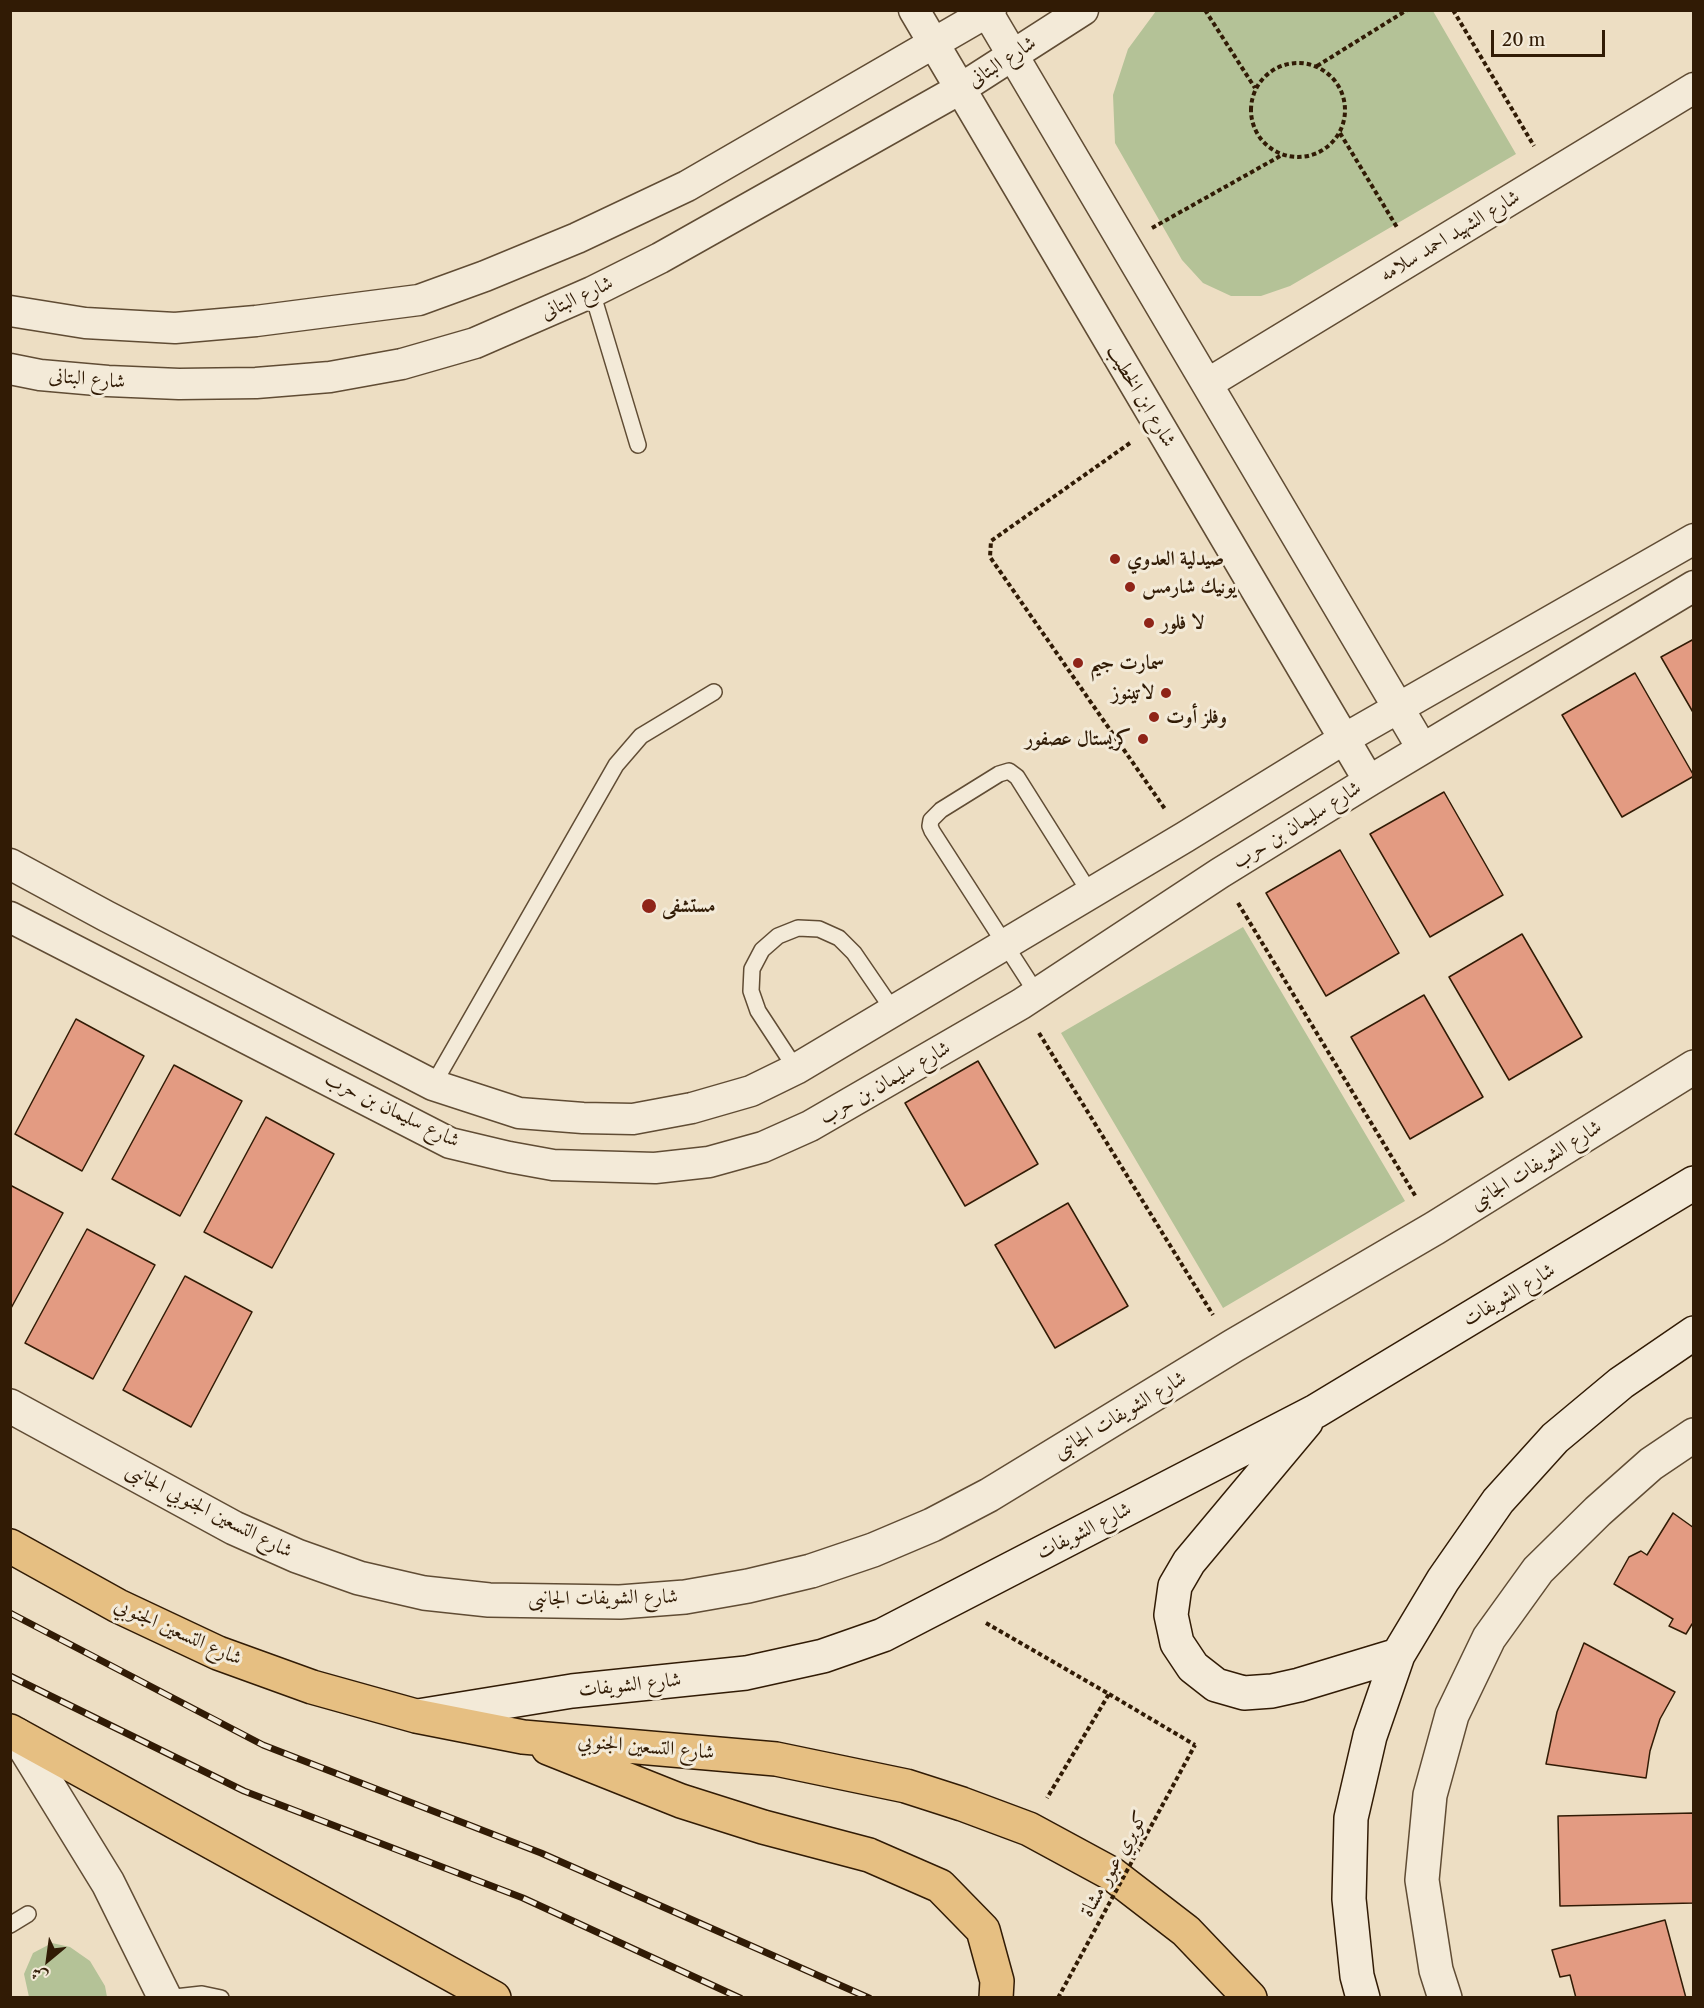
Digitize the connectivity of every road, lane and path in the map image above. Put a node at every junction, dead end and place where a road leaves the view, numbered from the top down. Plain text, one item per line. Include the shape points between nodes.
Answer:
1 (914, 10) edge
2 (1083, 10) edge
3 (1205, 10) edge
4 (1407, 10) edge
5 (1453, 10) edge
6 (988, 11) edge
7 (934, 44) junction
8 (1013, 55) junction
9 (1317, 66) junction
10 (1255, 88) junction
11 (1694, 88) edge
12 (960, 89) junction
13 (1340, 133) junction
14 (1282, 154) junction
15 (1551, 175) junction
16 (1124, 243) junction
17 (1416, 257) junction
18 (592, 292) junction
19 (10, 312) edge
20 (10, 369) edge
21 (1207, 384) junction
22 (1158, 423) junction
23 (638, 445) dead end
24 (1694, 539) edge
25 (1694, 586) edge
26 (714, 692) dead end
27 (1398, 708) junction
28 (1344, 739) junction
29 (1422, 748) junction
30 (1369, 781) junction
31 (1185, 837) junction
32 (10, 864) edge
33 (1220, 873) junction
34 (1090, 893) junction
35 (10, 917) edge
36 (1005, 944) junction
37 (1029, 999) junction
38 (893, 1010) junction
39 (1694, 1067) edge
40 (796, 1069) junction
41 (433, 1085) junction
42 (1694, 1183) edge
43 (1435, 1228) junction
44 (1694, 1333) edge
45 (1233, 1346) junction
46 (10, 1406) edge
47 (1316, 1411) junction
48 (1694, 1435) edge
49 (10, 1546) edge
50 (489, 1600) joint
51 (949, 1601) junction
52 (1398, 1655) junction
53 (1108, 1694) junction
54 (416, 1716) junction
55 (14, 1733) edge
56 (523, 1737) junction
57 (1029, 1829) junction
58 (28, 1914) dead end
59 (10, 1925) edge
60 (166, 1998) edge
61 (221, 1998) edge
62 (494, 1998) edge
63 (996, 1998) edge
64 (1058, 1998) edge
65 (1250, 1998) edge
66 (1363, 1998) edge
67 (1445, 1998) edge

1 - 7 street, شارع ابن الخطيب
2 - 8 street, شارع البتانى
3 - 10 path
4 - 9 path
5 - 15 path
6 - 7 street
6 - 8 street
7 - 12 street, شارع ابن الخطيب
7 - 19 street via 687,186 577,238 419,300 175,328 85,324
8 - 12 street, شارع البتانى
8 - 16 street
9 - 10 path via 1293,62 1281,65
9 - 13 path via 1340,87 1345,118
10 - 14 path via 1250,104 1257,135
11 - 15 street, شارع الشهيد احمد سلامه
12 - 18 street, شارع البتانى via 660,258
12 - 22 street, شارع ابن الخطيب
13 - 14 path via 1332,144 1308,156
13 - 17 path
14 - 16 path
15 - 17 street, شارع الشهيد احمد سلامه
16 - 21 street
17 - 21 street, شارع الشهيد احمد سلامه
18 - 20 street, شارع البتانى via 475,343 402,364 330,377 179,384 40,375
18 - 23 lane
21 - 27 street
22 - 28 street, شارع ابن الخطيب
22 - 31 path via 992,542 990,557
24 - 27 street, شارع سليمان بن حرب
25 - 29 street, شارع سليمان بن حرب
26 - 41 lane via 641,736 616,765
27 - 28 street, شارع سليمان بن حرب
27 - 29 street
28 - 30 street, شارع ابن الخطيب
28 - 31 street, شارع سليمان بن حرب
29 - 30 street, شارع سليمان بن حرب
30 - 33 street, شارع سليمان بن حرب
31 - 34 street, شارع سليمان بن حرب
32 - 41 street, شارع سليمان بن حرب
33 - 37 street, شارع سليمان بن حرب
33 - 43 path
34 - 36 street, شارع سليمان بن حرب
34 - 36 lane via 1017,777 1009,771 999,774 934,814 930,826
35 - 37 street, شارع سليمان بن حرب via 450,1143 553,1165 655,1168 710,1162 763,1147 810,1126
36 - 37 lane
36 - 38 street, شارع سليمان بن حرب
37 - 45 path
38 - 40 street, شارع سليمان بن حرب
38 - 40 lane via 839,938 819,929 798,928 778,936 762,950 752,969 751,991 758,1011
39 - 43 street, شارع الشويفات الجانبى
40 - 41 street, شارع سليمان بن حرب via 751,1091 633,1119 519,1113
42 - 47 street, شارع الشويفات
43 - 45 street, شارع الشويفات الجانبى
44 - 52 street via 1621,1383 1555,1438 1498,1501 1443,1580
45 - 50 street, شارع الشويفات الجانبى via 989,1495 873,1550 801,1573 685,1597 620,1602
46 - 50 street, شارع التسعين الجنوبي الجانبى via 234,1528 297,1556 359,1578
47 - 51 street, شارع الشويفات
47 - 52 street via 1189,1562 1175,1586 1171,1615 1177,1643 1193,1667 1216,1685 1244,1693 1299,1685
48 - 67 street via 1651,1464 1538,1570 1488,1638 1452,1715 1430,1796 1422,1880
49 - 54 highway, شارع التسعين الجنوبي via 118,1606 218,1653 312,1687
51 - 53 path
51 - 54 street, شارع الشويفات via 883,1635 823,1656 746,1673 572,1691
52 - 66 street via 1370,1736 1351,1818 1349,1899
53 - 57 path
53 - 64 path, كوبري عبور مشاة, bridge via 1195,1745
54 - 56 highway, شارع التسعين الجنوبي
55 - 60 street via 108,1883
55 - 62 highway
56 - 57 highway, شارع التسعين الجنوبي via 776,1759 906,1785
56 - 63 highway via 681,1801 869,1855 940,1886 983,1930 997,1981
57 - 65 highway, شارع التسعين الجنوبي via 1112,1874 1186,1931
58 - 59 lane
60 - 61 lane via 202,1994

